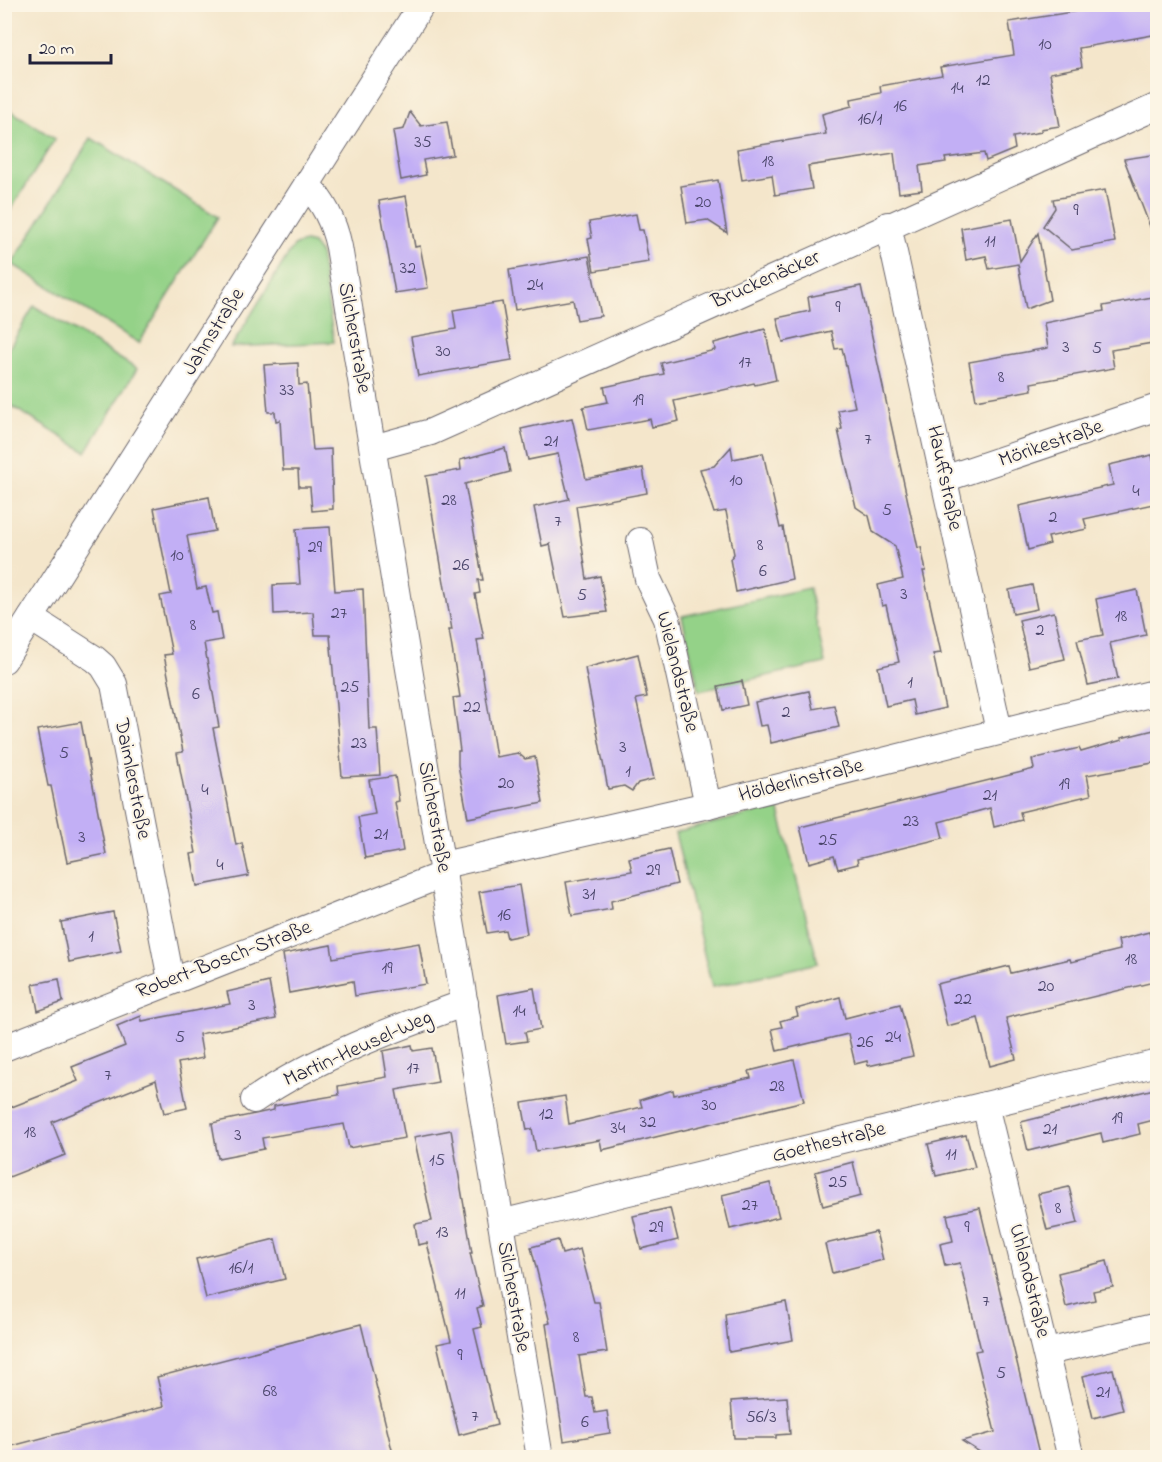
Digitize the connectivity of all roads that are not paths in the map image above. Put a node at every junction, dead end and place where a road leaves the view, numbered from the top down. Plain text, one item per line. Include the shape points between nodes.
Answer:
1 (422, 4) edge
2 (1158, 106) edge
3 (307, 185) junction
4 (888, 225) junction
5 (1158, 407) edge
6 (373, 448) junction
7 (944, 479) junction
8 (640, 541) dead end
9 (31, 618) junction
10 (4, 660) edge
11 (1158, 692) edge
12 (999, 731) junction
13 (708, 805) junction
14 (443, 870) junction
15 (171, 980) junction
16 (465, 1003) junction
17 (4, 1048) edge
18 (1158, 1063) edge
19 (254, 1100) dead end
20 (985, 1105) junction
21 (501, 1223) junction
22 (1158, 1326) edge
23 (1047, 1352) junction
24 (540, 1458) edge
25 (1071, 1458) edge

1 - 3 street, Jahnstraße
2 - 4 street, Bruckenäcker
3 - 6 street, Silcherstraße via 324,206 336,232
3 - 9 street, Jahnstraße
4 - 6 street, Bruckenäcker via 431,432
4 - 7 street, Hauffstraße
5 - 7 street, Mörikestraße
6 - 14 street, Silcherstraße
7 - 12 street, Hauffstraße
8 - 13 street, Wielandstraße via 648,579 667,619
9 - 10 street, Jahnstraße
9 - 15 street, Daimlerstraße via 95,659 114,684
11 - 12 street, Hölderlinstraße
12 - 13 street, Hölderlinstraße
13 - 14 street, Hölderlinstraße
14 - 15 street, Robert-Bosch-Straße
14 - 16 street, Silcherstraße
15 - 17 street, Robert-Bosch-Straße
16 - 19 street, Martin-Heusel-Weg via 354,1047 279,1083
16 - 21 street, Silcherstraße
18 - 20 street, Goethestraße
20 - 21 street, Goethestraße
20 - 23 street, Uhlandstraße
21 - 24 street, Silcherstraße
22 - 23 street
23 - 25 street, Uhlandstraße

